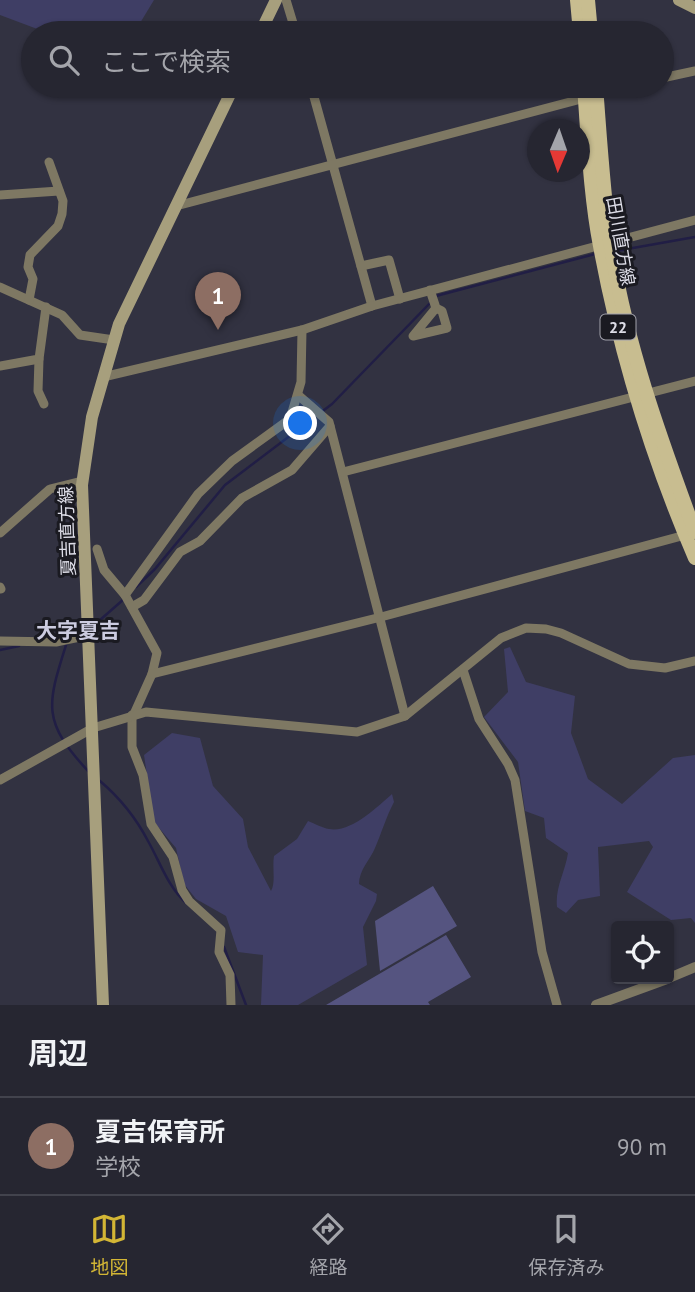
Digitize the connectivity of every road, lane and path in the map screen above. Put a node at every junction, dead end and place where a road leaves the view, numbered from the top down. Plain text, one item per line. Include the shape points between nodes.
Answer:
1 (276, 0) edge
2 (286, 0) edge
3 (577, 0) edge
4 (588, 0) edge
5 (679, 0) edge
6 (695, 8) edge
7 (266, 21) edge
8 (292, 21) edge
9 (579, 21) edge
10 (590, 21) edge
11 (695, 71) edge
12 (674, 75) edge
13 (228, 98) edge
14 (314, 98) edge
15 (563, 98) edge
16 (591, 98) edge
17 (49, 162) dead end
18 (334, 166) junction
19 (59, 191) junction
20 (0, 195) edge
21 (176, 206) junction
22 (695, 220) edge
23 (605, 243) junction
24 (361, 266) junction
25 (0, 287) edge
26 (430, 290) junction
27 (400, 299) junction
28 (29, 300) junction
29 (372, 306) junction
30 (46, 307) junction
31 (436, 308) dead end
32 (302, 330) junction
33 (114, 340) junction
34 (40, 359) junction
35 (0, 366) edge
36 (103, 377) junction
37 (695, 381) edge
38 (298, 395) junction
39 (641, 395) junction
40 (44, 404) dead end
41 (330, 426) junction
42 (343, 472) junction
43 (82, 481) junction
44 (0, 533) edge
45 (691, 533) edge
46 (97, 549) dead end
47 (695, 558) edge
48 (125, 595) junction
49 (132, 607) junction
50 (381, 617) junction
51 (89, 635) junction
52 (0, 641) edge
53 (695, 661) edge
54 (463, 670) junction
55 (152, 674) junction
56 (133, 714) junction
57 (405, 716) junction
58 (93, 728) junction
59 (0, 780) edge
60 (695, 967) edge
61 (674, 976) edge
62 (652, 984) edge
63 (103, 1005) edge
64 (231, 1005) edge
65 (558, 1005) edge
66 (596, 1005) edge

1 - 7 main road
2 - 8 street
3 - 9 main road
4 - 10 main road
5 - 6 main road
11 - 12 street
13 - 21 main road, 夏吉直方線
14 - 18 street
15 - 18 street
16 - 23 main road, 田川直方線 / 22
17 - 19 street
18 - 21 street
18 - 24 street
19 - 20 street
19 - 28 street via 63,201 58,226 30,255 33,279
21 - 33 main road, 夏吉直方線
22 - 23 street
23 - 26 street
23 - 39 main road, 田川直方線 / 22
24 - 27 street via 389,260
24 - 29 street
25 - 28 street
26 - 27 street
26 - 31 street
27 - 29 street
28 - 30 street
29 - 32 street
30 - 33 street via 62,315 80,335
30 - 34 street
32 - 36 street
32 - 38 street
33 - 36 main road, 夏吉直方線
34 - 35 street
34 - 40 street via 38,391
36 - 43 main road, 夏吉直方線
37 - 39 street
38 - 41 street
38 - 48 street via 290,419 232,461 198,494
39 - 42 street
39 - 45 main road, 田川直方線 / 22
41 - 42 street
41 - 49 street via 292,470 242,498 200,541 180,552 144,600
42 - 50 street
43 - 44 street via 50,489
43 - 51 main road, 夏吉直方線
45 - 47 main road, 田川直方線 / 22
45 - 50 street
46 - 48 street via 104,570
48 - 49 street
49 - 55 street via 157,653
50 - 55 street
50 - 57 street
51 - 52 street via 56,642
51 - 58 main road, 夏吉直方線
53 - 54 street via 666,668 629,664 561,633 526,628 501,639
54 - 57 street
54 - 65 street via 479,719 515,780 542,952
55 - 56 street
56 - 57 street via 357,732
56 - 58 street
56 - 64 street via 132,747 143,775 151,824 173,857 189,901 221,930 219,952 230,975
58 - 59 street
58 - 63 main road, 夏吉直方線
60 - 61 street
62 - 66 street

